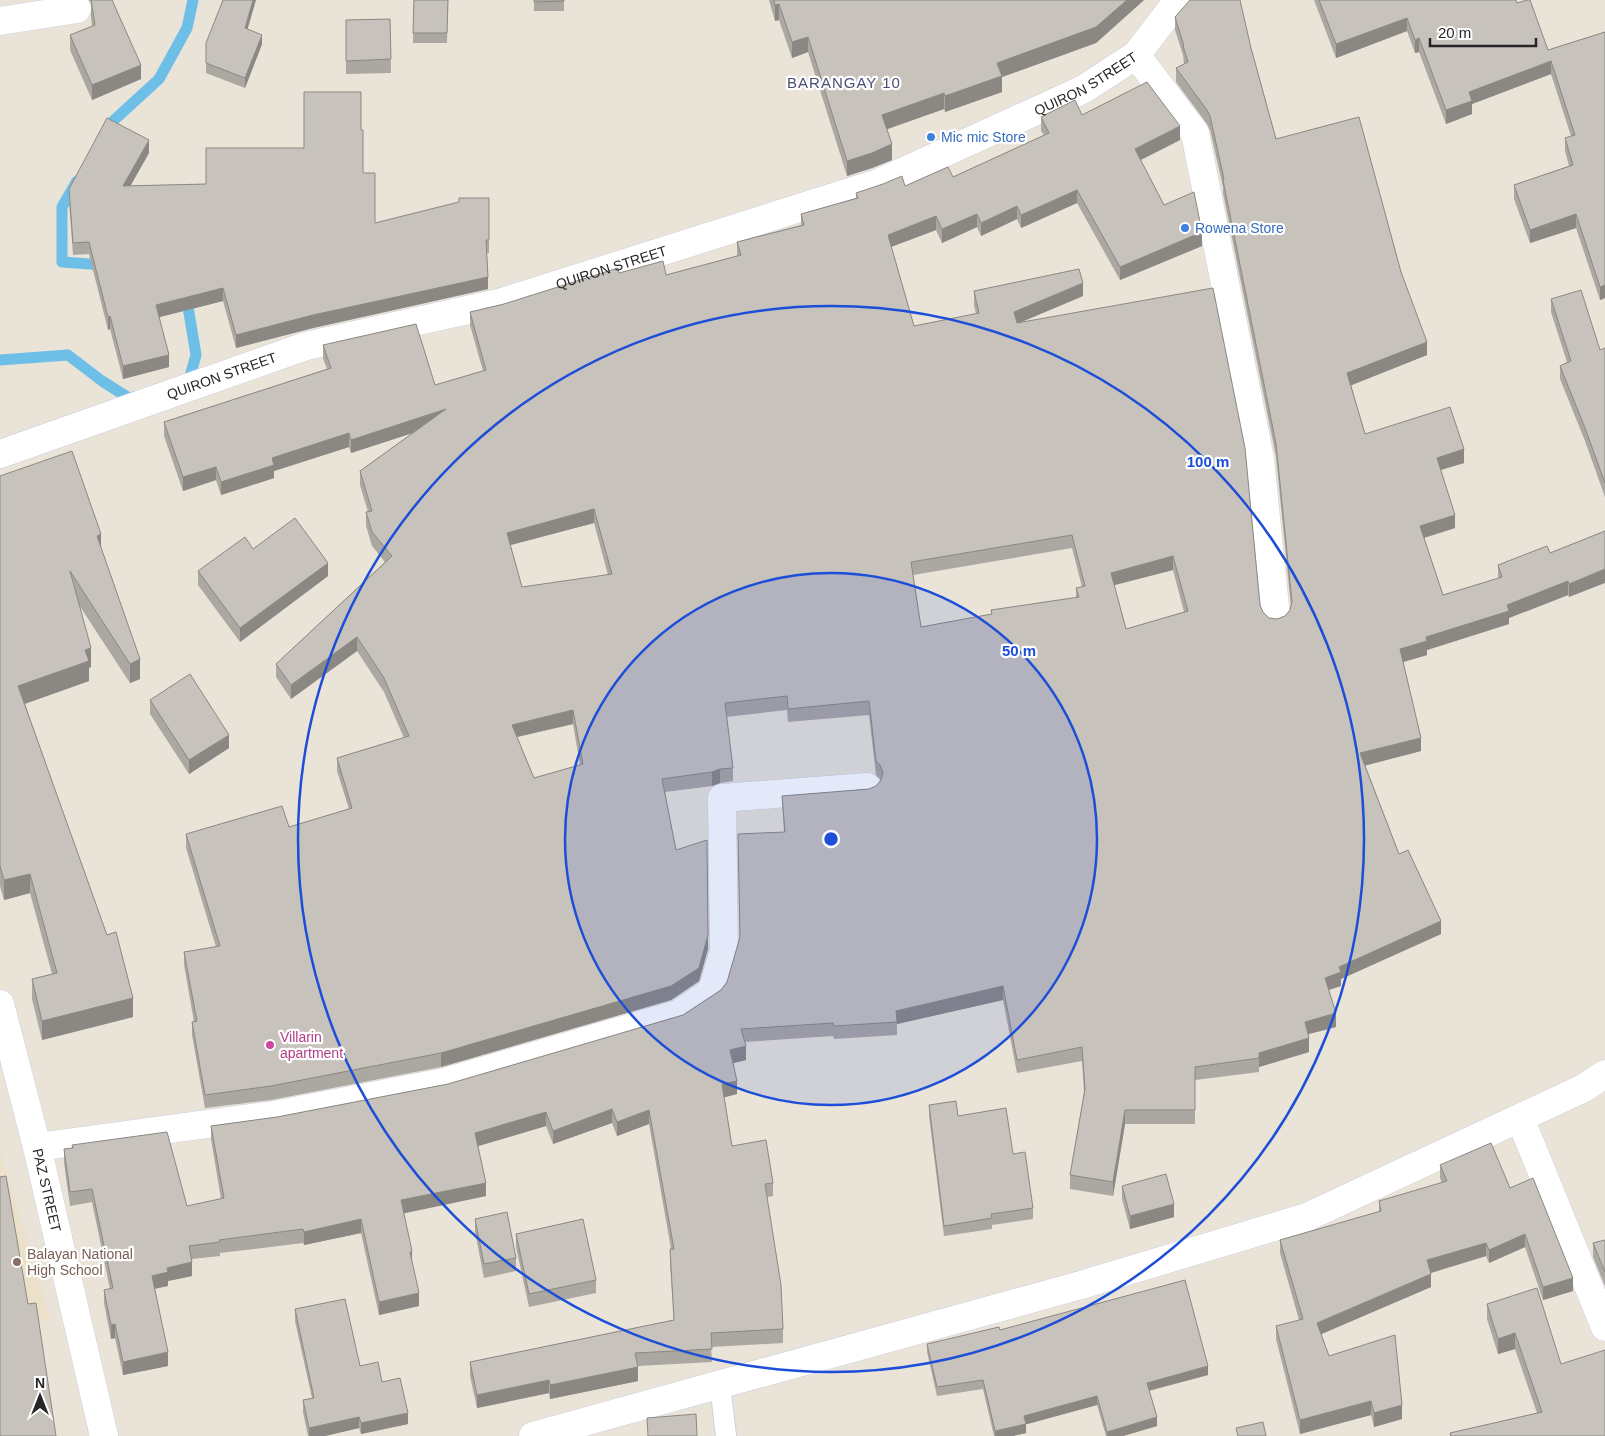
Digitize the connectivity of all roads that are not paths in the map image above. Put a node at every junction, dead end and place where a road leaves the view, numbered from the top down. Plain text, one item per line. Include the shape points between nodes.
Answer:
1 (1181, 0) edge
2 (77, 9) dead end
3 (0, 21) edge
4 (1136, 55) junction
5 (0, 454) edge
6 (1276, 617) edge
7 (867, 787) edge
8 (0, 1004) edge
9 (1605, 1074) edge
10 (1520, 1118) junction
11 (37, 1147) junction
12 (1605, 1328) edge
13 (720, 1384) junction
14 (104, 1436) edge
15 (533, 1436) edge
16 (726, 1436) edge

1 - 4 street, QUIRON STREET via 1172,7
2 - 3 street
4 - 5 street, QUIRON STREET via 1084,88 878,183 499,303 306,346
4 - 6 street via 1195,133 1260,459
7 - 11 street via 722,798 724,951 712,991 678,1014 445,1082 274,1116
8 - 11 street, PAZ STREET
9 - 10 street via 1584,1088
10 - 12 street
10 - 13 street via 1307,1217 1081,1285
11 - 14 street, PAZ STREET
13 - 15 street
13 - 16 lane

